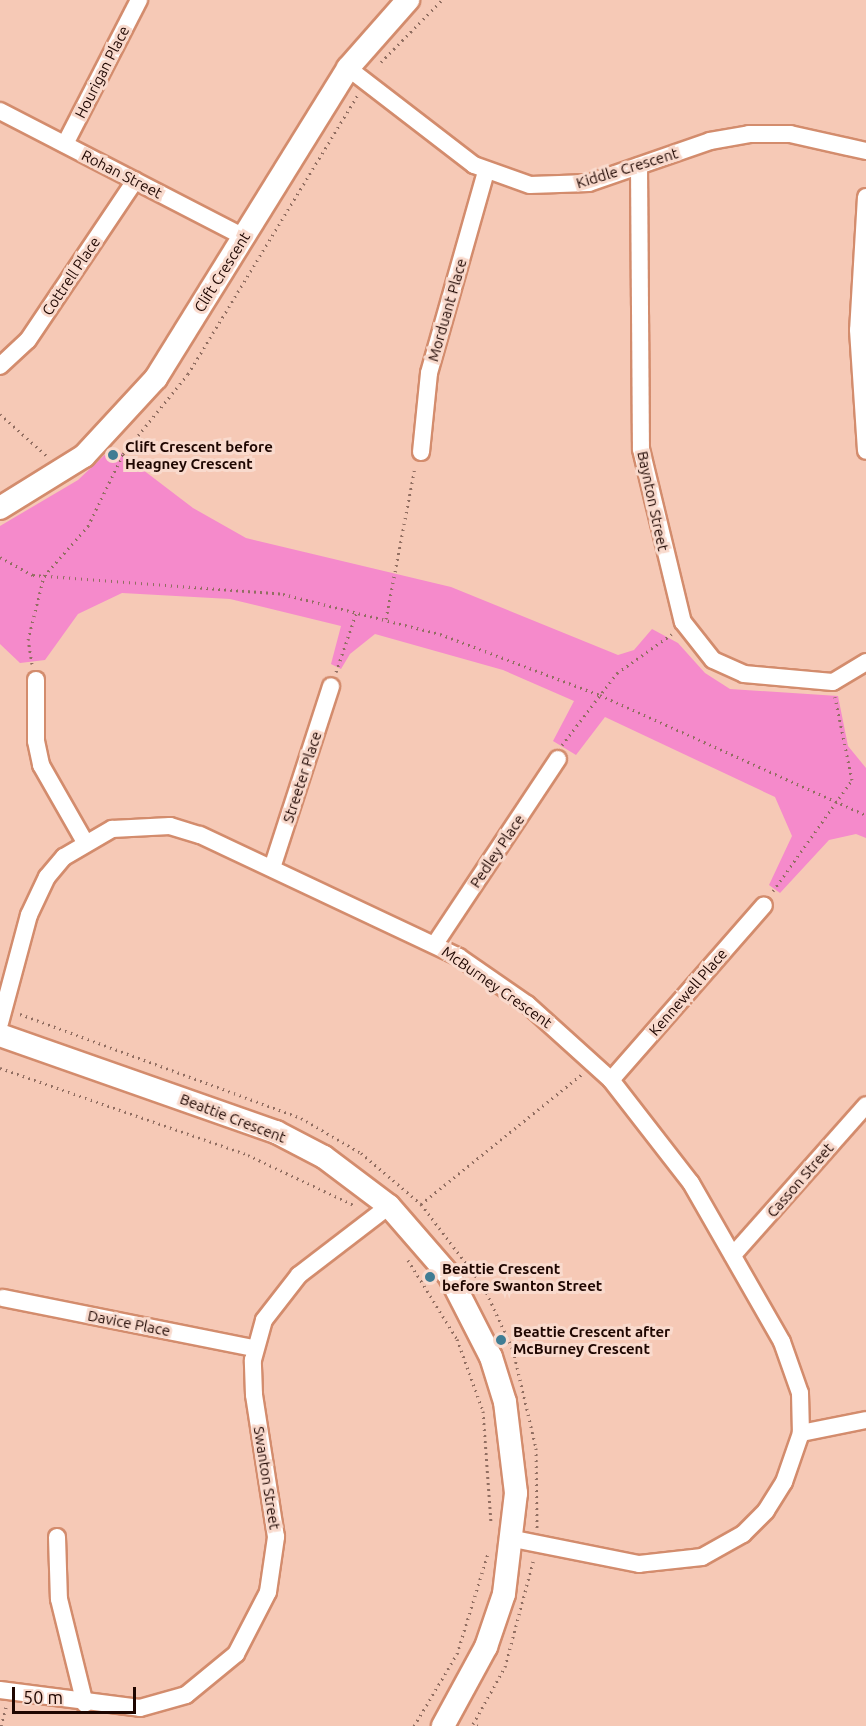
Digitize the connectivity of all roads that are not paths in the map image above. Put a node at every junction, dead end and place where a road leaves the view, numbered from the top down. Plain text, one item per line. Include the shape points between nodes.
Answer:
1 (139, 0) edge
2 (408, 0) edge
3 (348, 68) junction
4 (0, 111) edge
5 (65, 144) junction
6 (866, 151) edge
7 (639, 166) junction
8 (486, 172) junction
9 (135, 181) junction
10 (866, 197) edge
11 (244, 237) junction
12 (0, 366) edge
13 (866, 451) edge
14 (421, 452) road end
15 (0, 508) edge
16 (866, 662) edge
17 (36, 680) road end
18 (331, 686) road end
19 (558, 759) road end
20 (85, 842) junction
21 (272, 868) junction
22 (764, 905) road end
23 (435, 944) junction
24 (0, 1023) edge
25 (0, 1035) edge
26 (611, 1080) junction
27 (866, 1105) edge
28 (388, 1214) junction
29 (733, 1255) junction
30 (3, 1298) dead end
31 (254, 1348) junction
32 (866, 1420) edge
33 (801, 1433) junction
34 (57, 1538) dead end
35 (514, 1539) junction
36 (0, 1690) edge
37 (85, 1704) junction
38 (443, 1726) edge

1 - 5 street, Hourigan Place
2 - 3 street, Clift Crescent
3 - 8 street, Kiddle Crescent
3 - 11 street, Clift Crescent
4 - 5 street, Rohan Street
5 - 9 street, Rohan Street
6 - 7 street, Kiddle Crescent via 790,134 749,134
7 - 8 street, Kiddle Crescent via 560,187 530,186
7 - 16 street, Baynton Street via 641,449 683,622 696,643 723,666 744,674 833,682
8 - 14 street, Morduant Place via 429,373
9 - 11 street, Rohan Street
9 - 12 street, Cottrell Place via 28,340
10 - 13 street via 858,330
11 - 15 street, Clift Crescent via 156,378 123,419 84,456
17 - 20 street via 36,741 41,765
18 - 21 street, Streeter Place
19 - 23 street, Pedley Place
20 - 21 street, McBurney Crescent via 112,829 171,826
20 - 24 street, McBurney Crescent via 64,857 40,889
21 - 23 street, McBurney Crescent
22 - 26 street, Kennewell Place
23 - 26 street, McBurney Crescent via 527,1004
25 - 28 street, Beattie Crescent via 276,1132 331,1162
26 - 29 street, McBurney Crescent via 673,1155
27 - 29 street, Casson Street
28 - 31 street, Swanton Street via 279,1295
28 - 35 street, Beattie Crescent via 449,1275 491,1357 513,1447
29 - 33 street, McBurney Crescent via 794,1367
30 - 31 street, Davice Place
31 - 37 street, Swanton Street via 254,1395 276,1537 268,1592 255,1625 225,1666 186,1695 140,1708
32 - 33 street
33 - 35 street, McBurney Crescent via 784,1482 766,1511 743,1534 702,1557 639,1564
34 - 37 street via 59,1599
35 - 38 street, Beattie Crescent via 486,1647
36 - 37 street, Swanton Street

